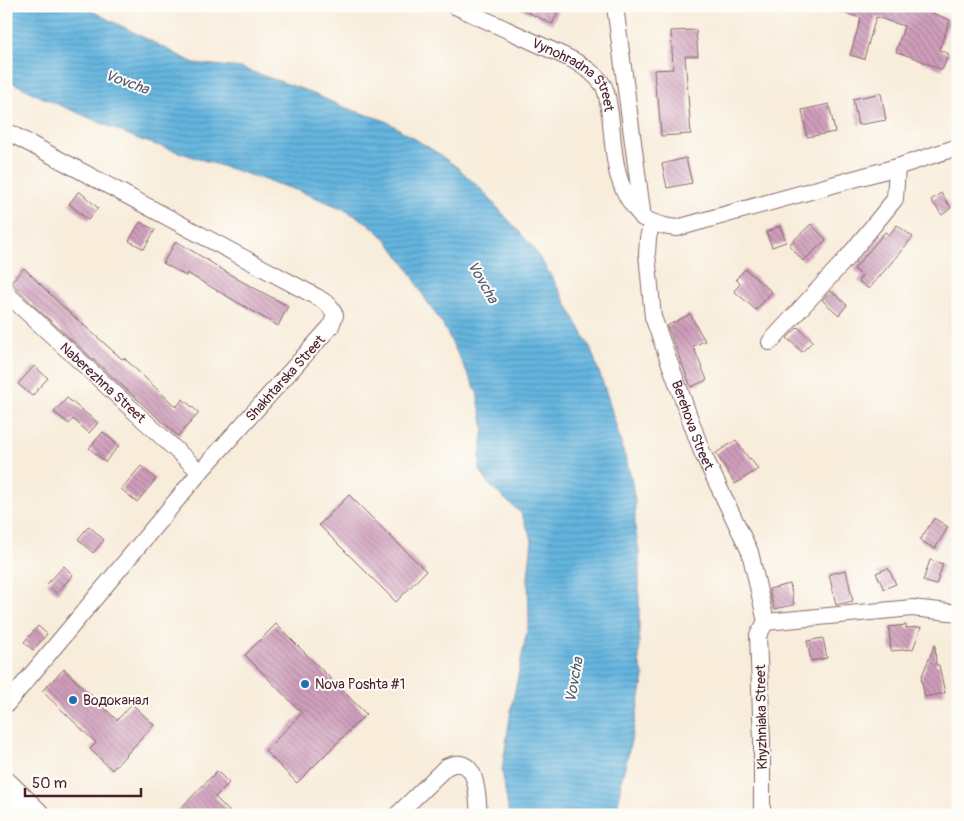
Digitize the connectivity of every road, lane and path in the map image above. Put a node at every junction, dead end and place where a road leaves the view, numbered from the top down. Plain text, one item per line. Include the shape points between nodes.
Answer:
1 (455, 6) edge
2 (615, 6) edge
3 (6, 131) edge
4 (958, 147) edge
5 (897, 167) junction
6 (648, 220) junction
7 (6, 293) edge
8 (770, 342) dead end
9 (200, 472) junction
10 (958, 613) edge
11 (766, 622) junction
12 (6, 705) edge
13 (10, 795) edge
14 (37, 815) edge
15 (398, 815) edge
16 (479, 815) edge
17 (762, 815) edge

1 - 6 street, Vynohradna Street via 573,60 603,85 622,190 632,206
2 - 6 street, Berehova Street
3 - 9 street, Shakhtarska Street via 317,297 329,305 335,315 331,326
4 - 5 street
5 - 6 street via 677,228
5 - 8 street via 895,199 846,259
6 - 11 street, Berehova Street via 652,317 702,452 750,552
7 - 9 street, Naberezhna Street
9 - 12 street, Shakhtarska Street
10 - 11 street via 912,608
11 - 17 street, Khyzhniaka Street via 758,635
13 - 14 highway
15 - 16 street via 446,767 455,763 464,764 475,779

